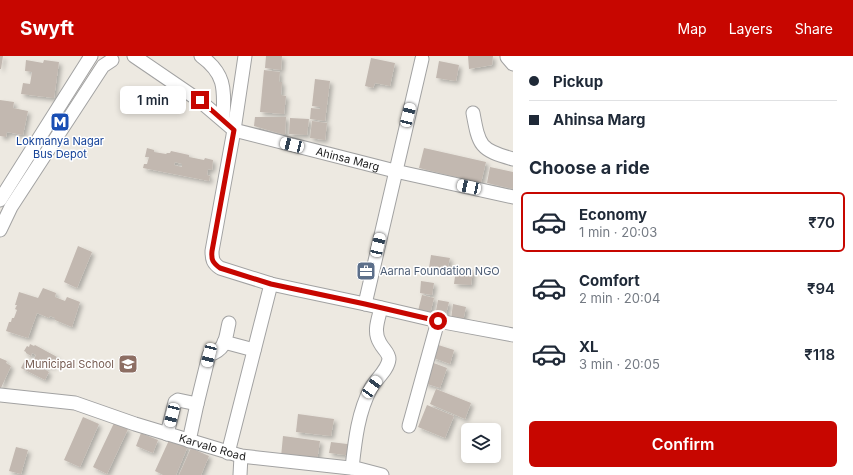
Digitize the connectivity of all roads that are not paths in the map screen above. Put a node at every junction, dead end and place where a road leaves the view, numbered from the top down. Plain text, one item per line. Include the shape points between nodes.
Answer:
1 (91, 56) edge
2 (134, 56) edge
3 (201, 56) edge
4 (245, 56) edge
5 (111, 57) edge
6 (422, 59) dead end
7 (473, 113) dead end
8 (222, 120) junction
9 (234, 130) junction
10 (513, 160) edge
11 (395, 171) junction
12 (513, 197) edge
13 (0, 200) edge
14 (0, 230) edge
15 (271, 284) junction
16 (365, 304) junction
17 (381, 308) junction
18 (438, 321) junction
19 (229, 323) dead end
20 (513, 335) edge
21 (224, 342) junction
22 (254, 350) junction
23 (0, 394) edge
24 (197, 404) junction
25 (409, 426) dead end
26 (167, 434) junction
27 (189, 441) junction
28 (223, 451) junction
29 (241, 465) edge
30 (352, 468) junction
31 (382, 475) edge

1 - 13 street
2 - 8 street, Ahinsa Marg via 200,100
3 - 8 street via 212,64 221,78 224,97
4 - 9 street
5 - 14 street via 11,207
6 - 11 street
7 - 10 street via 478,138 486,150
8 - 9 street, Ahinsa Marg
9 - 11 street, Ahinsa Marg
9 - 15 street via 212,258 214,264 220,268
11 - 12 street, Ahinsa Marg
11 - 16 street
15 - 16 street
15 - 22 street
16 - 17 street
17 - 18 street
17 - 30 street via 376,334 389,359 363,407
18 - 20 street
18 - 25 street
19 - 21 street
21 - 22 street
21 - 24 street via 219,351 209,355
22 - 28 street
23 - 26 street, Karvalo Road via 75,403
24 - 26 street via 178,400 175,402
24 - 27 street
26 - 27 street, Karvalo Road
27 - 28 street, Karvalo Road
28 - 29 street, Karvalo Road
29 - 30 street, Karvalo Road
30 - 31 street, Karvalo Road

